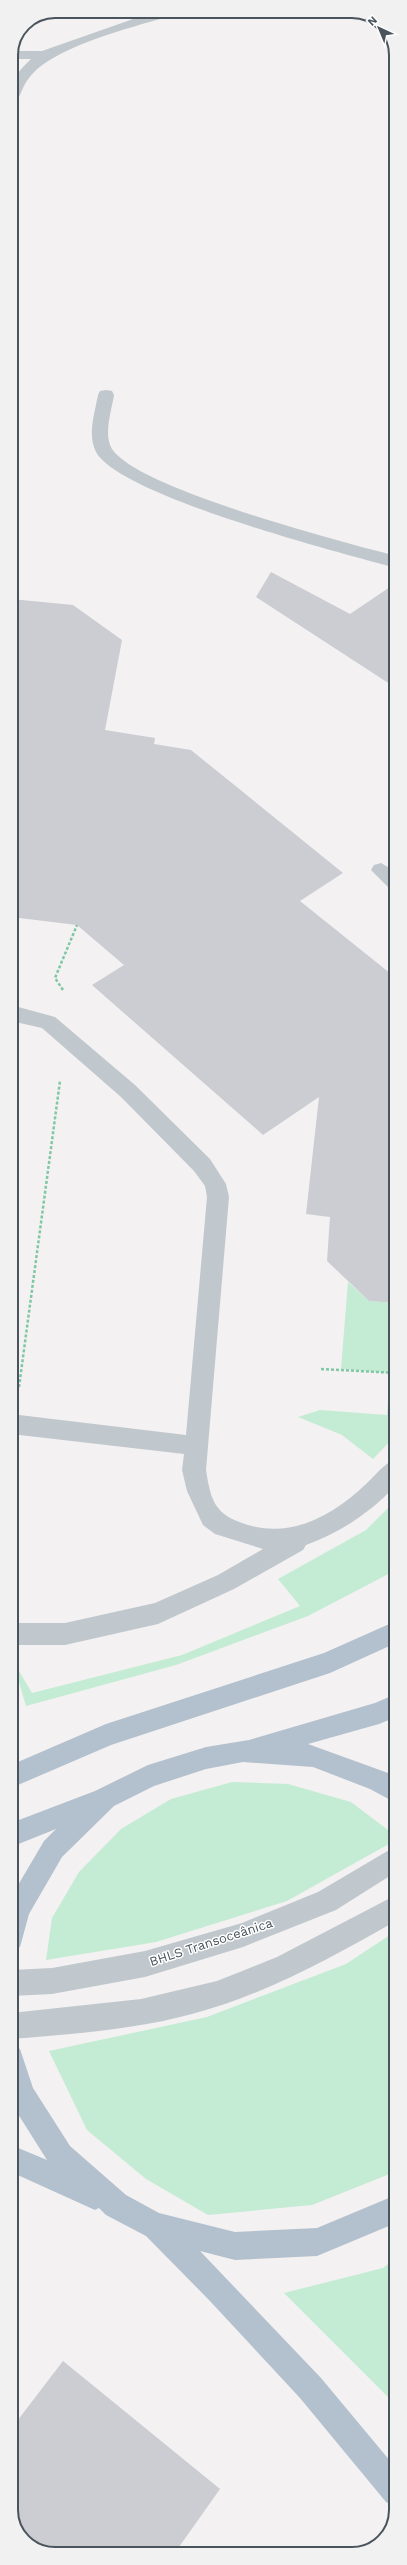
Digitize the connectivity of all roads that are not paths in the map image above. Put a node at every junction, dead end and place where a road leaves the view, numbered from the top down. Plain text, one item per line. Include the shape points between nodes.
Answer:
1 (149, 18) edge
2 (18, 55) edge
3 (44, 55) junction
4 (18, 84) edge
5 (106, 395) dead end
6 (389, 560) edge
7 (381, 870) dead end
8 (389, 877) edge
9 (18, 1015) edge
10 (18, 1425) edge
11 (197, 1446) junction
12 (389, 1476) edge
13 (303, 1538) junction
14 (18, 1634) edge
15 (389, 1635) edge
16 (389, 1708) edge
17 (243, 1751) junction
18 (18, 1774) edge
19 (389, 1787) edge
20 (105, 1798) junction
21 (18, 1832) edge
22 (389, 1862) edge
23 (18, 1909) edge
24 (389, 1911) edge
25 (18, 1983) edge
26 (18, 2025) edge
27 (18, 2083) edge
28 (18, 2161) edge
29 (116, 2205) junction
30 (389, 2212) edge
31 (155, 2226) junction
32 (389, 2482) edge

1 - 3 street
2 - 3 street
3 - 4 street via 22,76
5 - 6 street via 100,437 104,452 117,466 135,476 220,508 316,540
7 - 8 street
9 - 11 street via 48,1022 128,1091 202,1164 215,1184 218,1197
10 - 11 street
11 - 13 street via 194,1470 199,1497 216,1523 242,1534 272,1542
12 - 13 street via 370,1496 324,1528
13 - 14 street via 226,1582 158,1613 65,1634
15 - 18 main road via 330,1662 106,1735
16 - 17 main road
17 - 19 main road via 313,1756 379,1780
17 - 20 main road via 206,1758 148,1776
20 - 21 main road
20 - 23 main road via 53,1848
22 - 25 street, BHLS Transoceânica via 327,1901 243,1935 145,1964 52,1981
24 - 26 street via 320,1951 217,1994 150,2010
27 - 29 main road via 21,2094 60,2156
28 - 29 main road
29 - 31 main road
30 - 31 main road via 317,2242 234,2246
31 - 32 main road via 260,2331 371,2458

